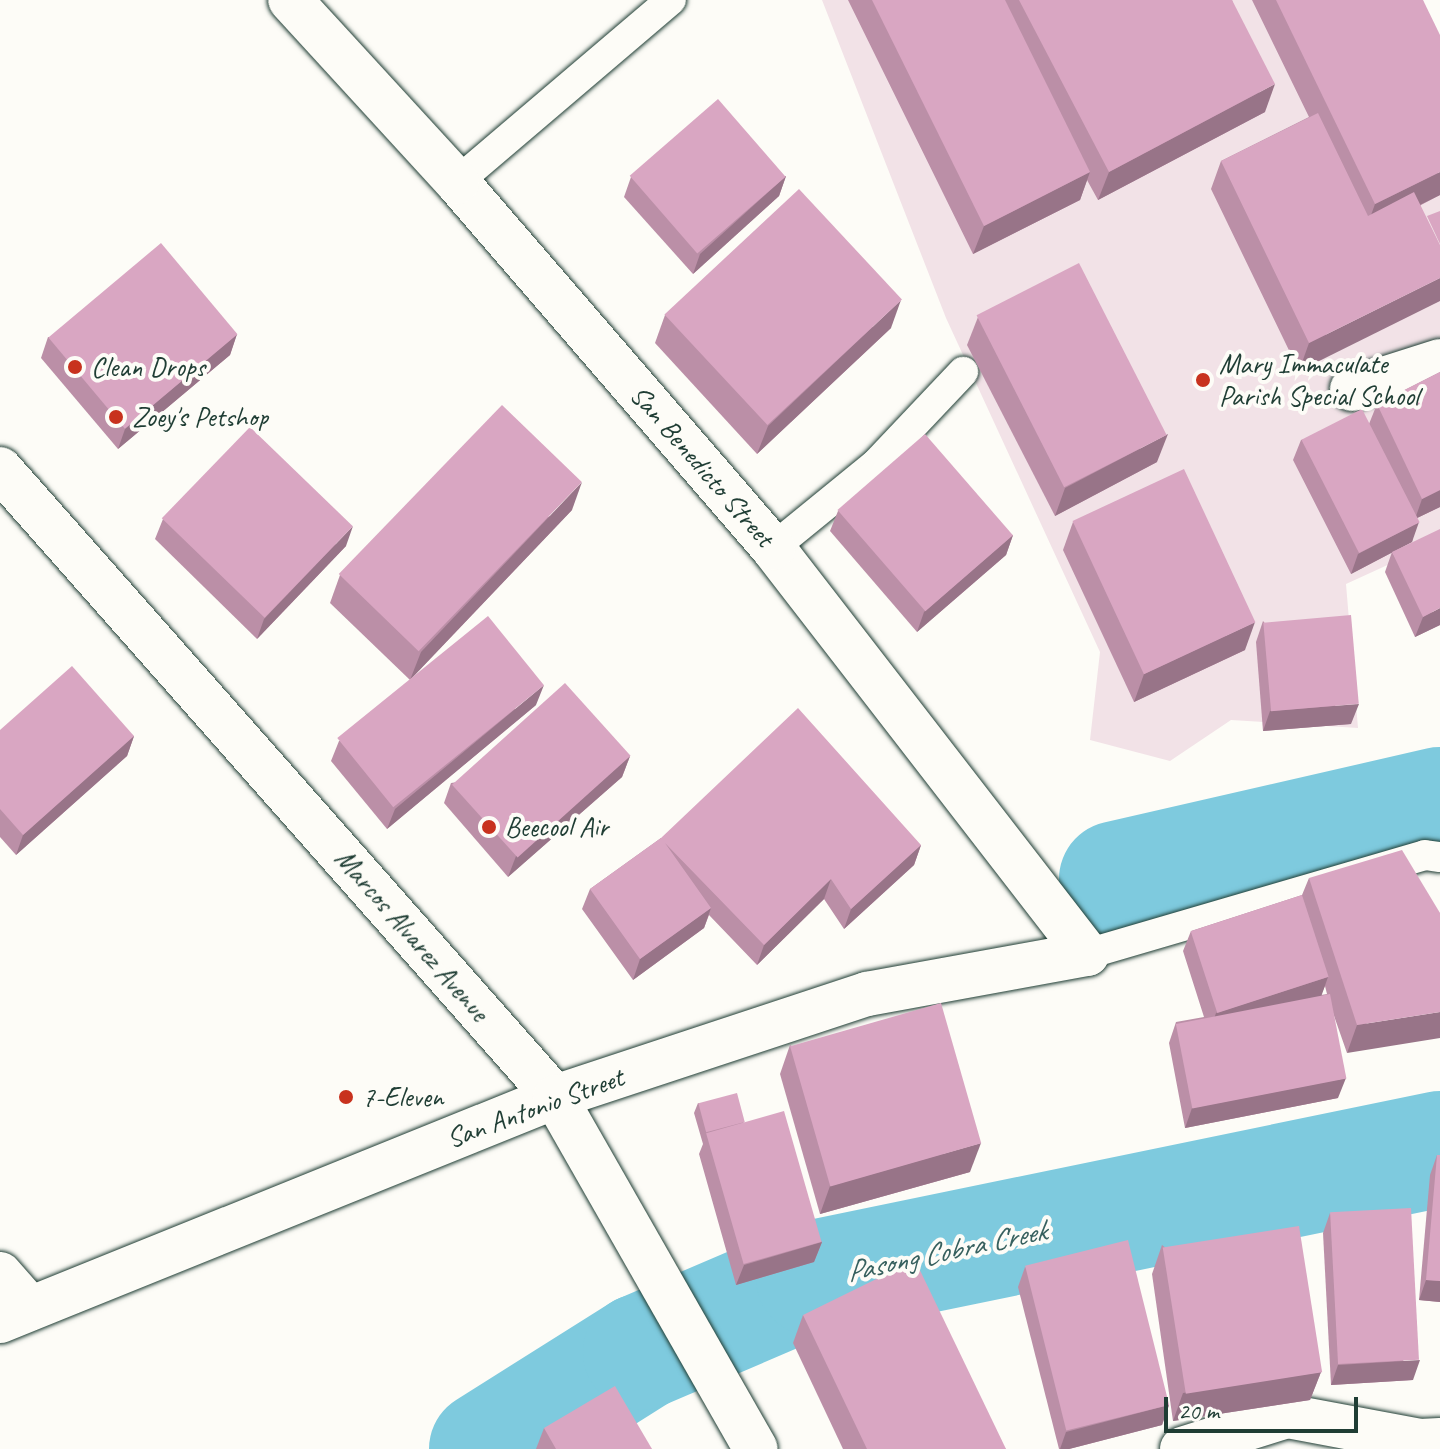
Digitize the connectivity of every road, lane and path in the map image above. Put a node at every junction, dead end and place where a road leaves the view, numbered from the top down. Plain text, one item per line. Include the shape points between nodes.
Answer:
1 (290, 0) edge
2 (671, 0) edge
3 (457, 182) junction
4 (1440, 361) edge
5 (963, 372) dead end
6 (1352, 389) dead end
7 (0, 469) edge
8 (773, 548) junction
9 (1440, 857) edge
10 (1087, 954) junction
11 (555, 1097) junction
12 (0, 1274) edge
13 (14, 1314) edge
14 (1428, 1443) edge
15 (756, 1449) edge
16 (1182, 1449) edge

1 - 3 street, San Benedicto Street
2 - 3 lane
3 - 8 street, San Benedicto Street
4 - 6 street
5 - 8 lane via 876,464
7 - 11 street, Marcos Alvarez Avenue
8 - 10 street, San Benedicto Street
9 - 10 lane via 1425,855
10 - 11 street, San Antonio Street via 867,994
11 - 13 street, San Antonio Street
11 - 15 street, Marcos Alvarez Avenue
12 - 13 street
14 - 16 street via 1287,1416

